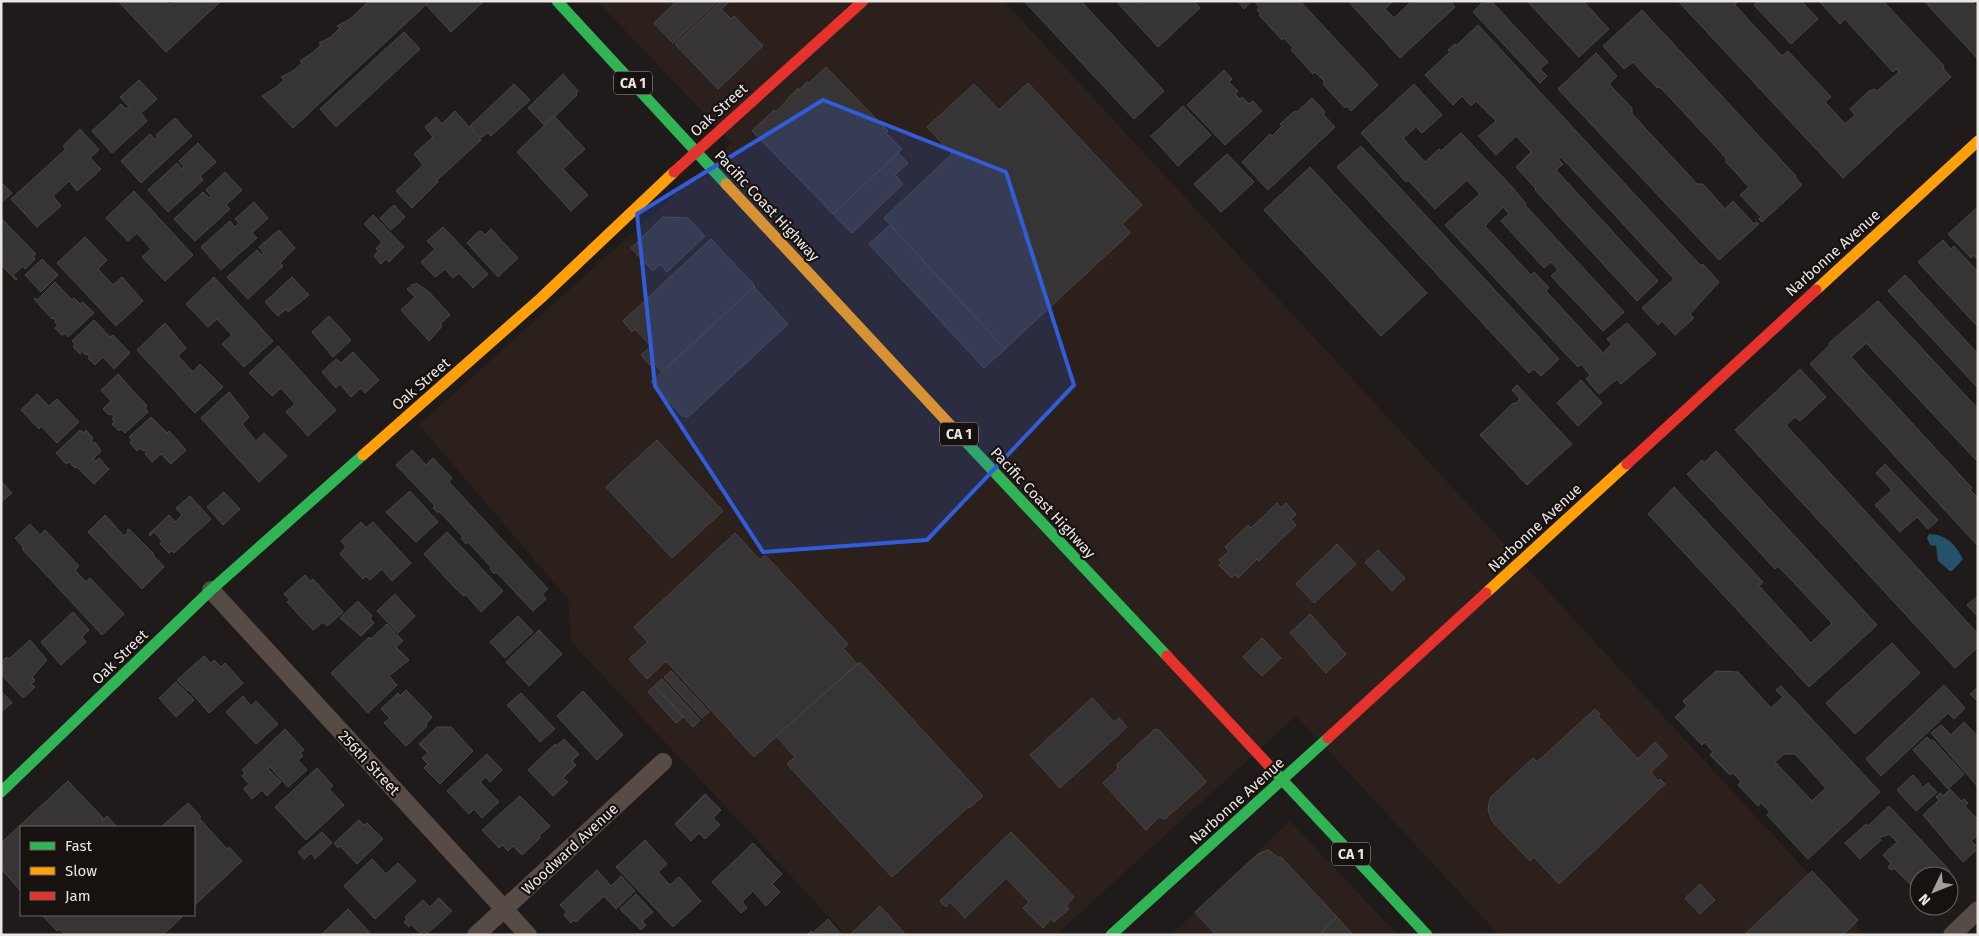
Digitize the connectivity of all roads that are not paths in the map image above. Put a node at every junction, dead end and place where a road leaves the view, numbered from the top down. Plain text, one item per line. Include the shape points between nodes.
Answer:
1 (558, 1) edge
2 (863, 1) edge
3 (1978, 141) edge
4 (696, 151) junction
5 (211, 590) junction
6 (663, 762) dead end
7 (1282, 781) junction
8 (1, 792) edge
9 (504, 909) junction
10 (1978, 910) edge
11 (476, 935) edge
12 (528, 935) edge
13 (1111, 935) edge
14 (1427, 935) edge
15 (1952, 935) edge

1 - 4 main road, Pacific Coast Highway / CA 1
2 - 4 main road, Oak Street
3 - 7 main road, Narbonne Avenue
4 - 5 main road, Oak Street via 534,304
4 - 7 main road, Pacific Coast Highway / CA 1
5 - 8 main road, Oak Street
5 - 9 street, 256th Street
6 - 9 street, Woodward Avenue
7 - 13 main road, Narbonne Avenue
7 - 14 main road, Pacific Coast Highway / CA 1
9 - 11 street, Woodward Avenue
9 - 12 street, 256th Street
10 - 15 street

